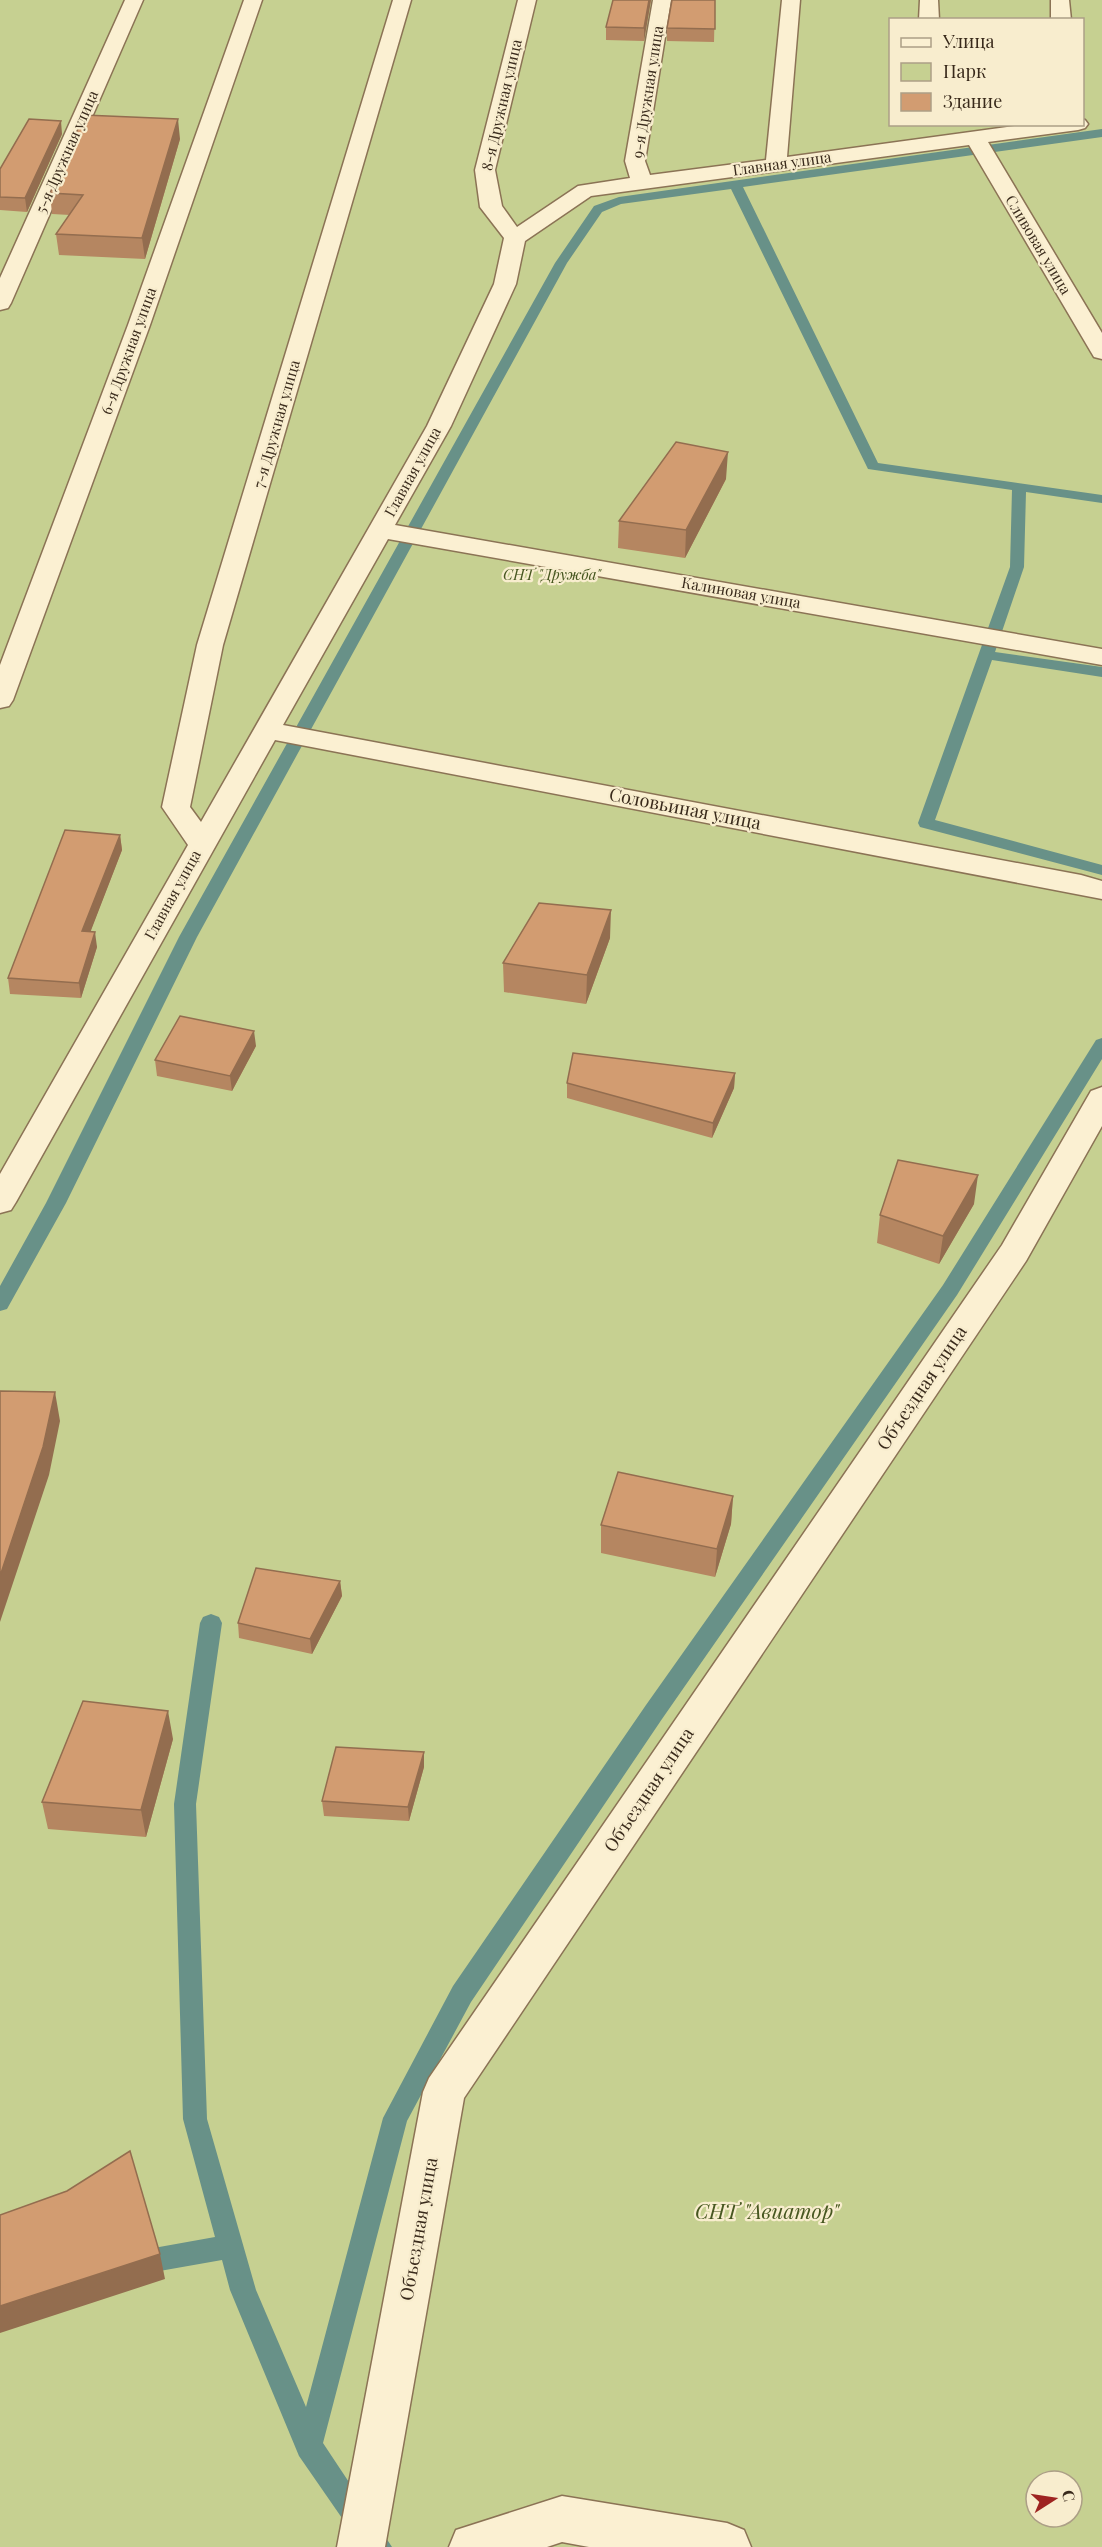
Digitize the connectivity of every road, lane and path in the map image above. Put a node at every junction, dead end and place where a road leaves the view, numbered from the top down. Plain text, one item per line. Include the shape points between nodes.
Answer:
1 (134, 0) edge
2 (253, 0) edge
3 (402, 0) edge
4 (526, 0) edge
5 (662, 0) edge
6 (791, 0) edge
7 (929, 0) edge
8 (1060, 0) edge
9 (929, 18) edge
10 (1061, 18) edge
11 (1102, 122) edge
12 (1084, 124) edge
13 (1067, 126) edge
14 (930, 134) edge
15 (975, 138) junction
16 (776, 164) junction
17 (642, 182) junction
18 (514, 238) junction
19 (0, 303) edge
20 (1102, 352) edge
21 (381, 530) junction
22 (1102, 657) edge
23 (0, 700) edge
24 (267, 730) junction
25 (202, 845) junction
26 (1102, 890) edge
27 (1102, 1098) edge
28 (0, 1202) edge
29 (361, 2547) edge
30 (473, 2547) edge
31 (727, 2547) edge

1 - 19 lane, 5-я Дружная улица
2 - 23 lane, 6-я Дружная улица via 139,325
3 - 25 lane, 7-я Дружная улица via 210,645 176,807
4 - 18 lane, 8-я Дружная улица via 485,170 490,207
5 - 17 lane, 9-я Дружная улица via 635,161
6 - 16 lane
7 - 9 lane
8 - 10 lane
11 - 12 lane, Главная улица
13 - 15 lane, Главная улица
14 - 15 lane, Главная улица
14 - 16 lane, Главная улица
15 - 20 lane, Сливовая улица
16 - 17 lane, Главная улица
17 - 18 lane, Главная улица via 585,190
18 - 21 lane, Главная улица via 501,294 439,426
21 - 22 lane, Калиновая улица
21 - 24 lane, Главная улица
24 - 25 lane, Главная улица
24 - 26 lane, Соловьиная улица
25 - 28 lane, Главная улица
27 - 29 lane, Объездная улица via 1014,1253 444,2092
30 - 31 lane via 562,2519

